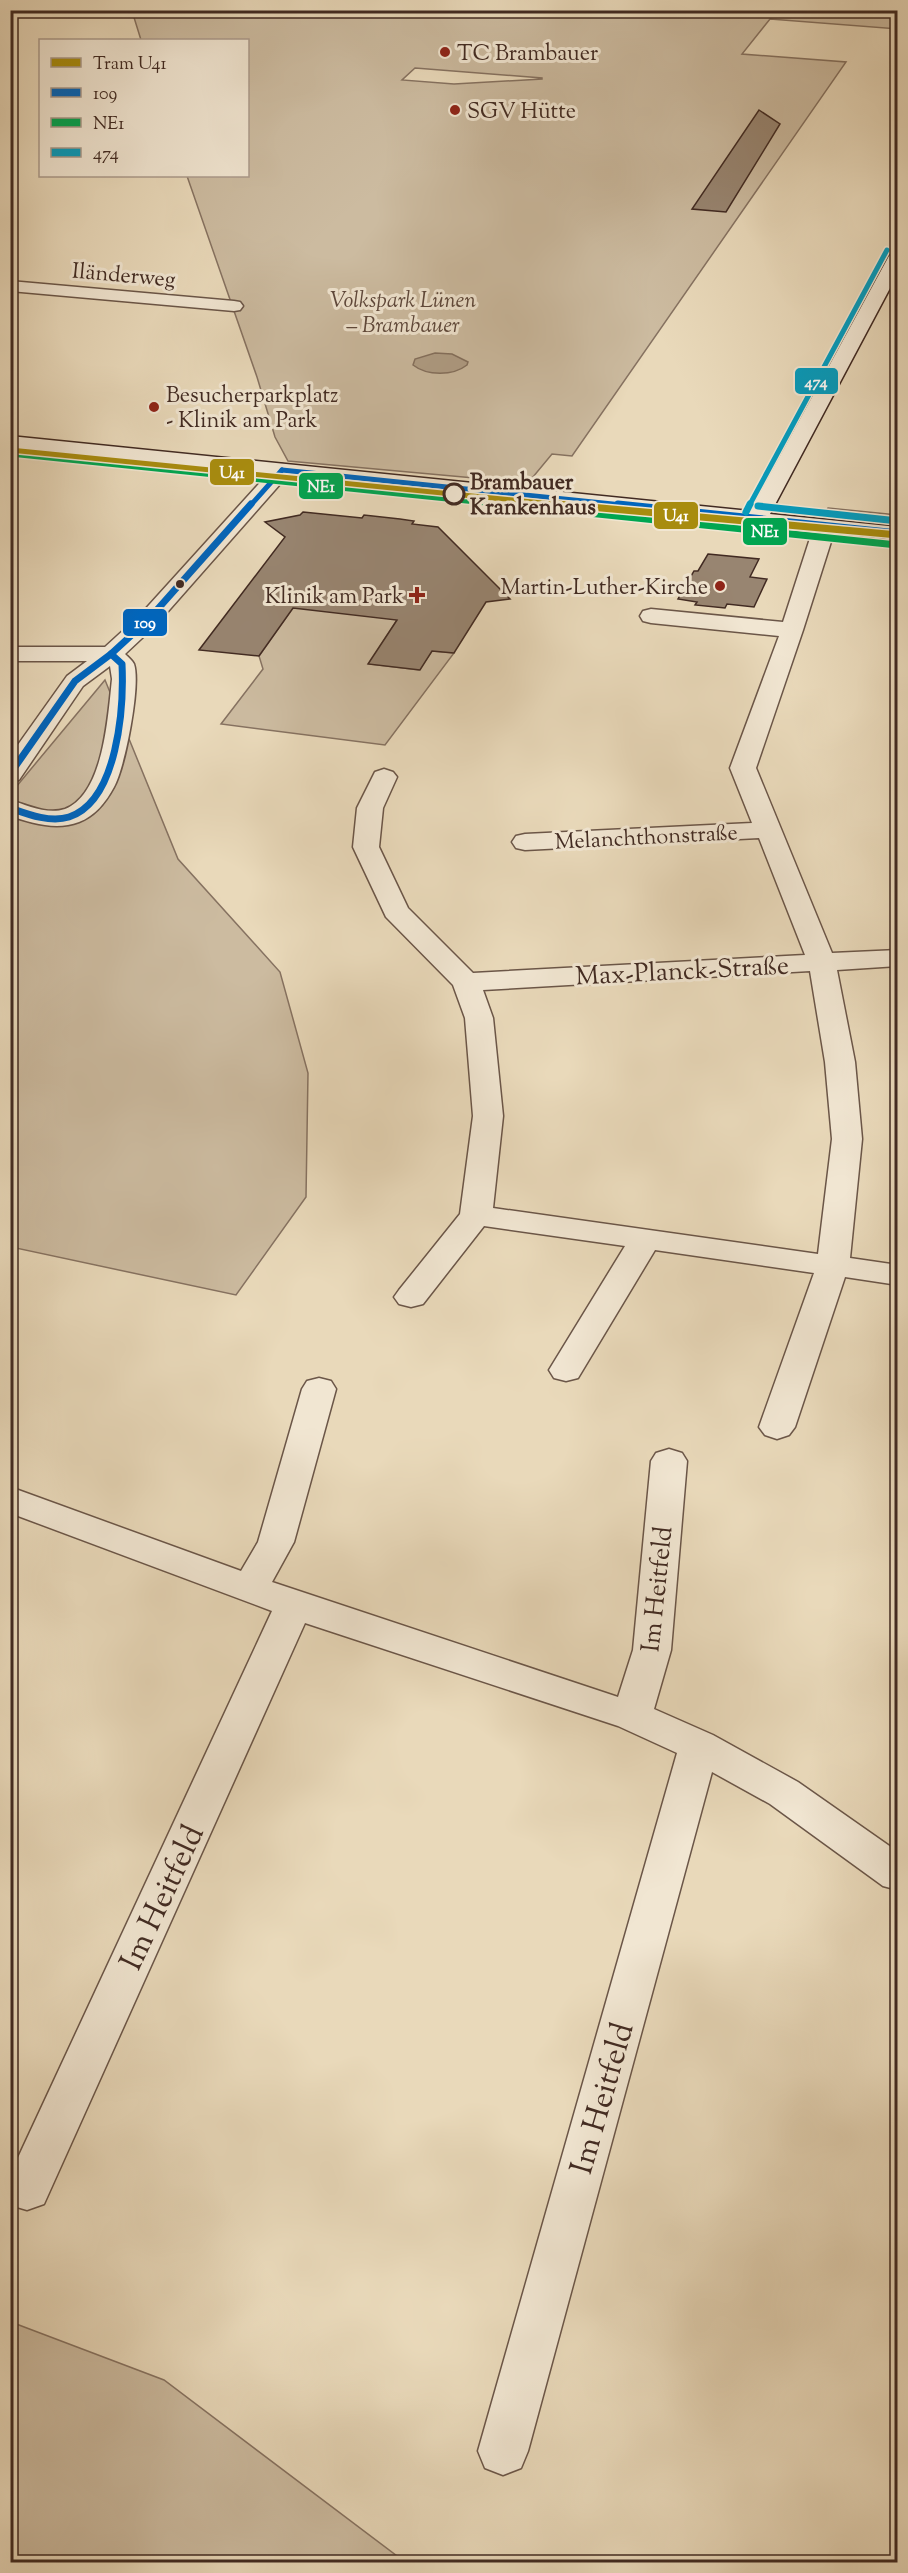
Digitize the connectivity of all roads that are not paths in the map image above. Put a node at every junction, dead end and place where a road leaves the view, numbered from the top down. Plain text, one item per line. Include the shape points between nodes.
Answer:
1 (897, 256) edge
2 (10, 286) edge
3 (234, 306) dead end
4 (10, 442) edge
5 (282, 470) junction
6 (757, 518) junction
7 (825, 526) junction
8 (897, 533) edge
9 (651, 616) dead end
10 (792, 630) junction
11 (10, 654) edge
12 (111, 654) junction
13 (10, 775) edge
14 (384, 777) dead end
15 (10, 808) edge
16 (767, 830) junction
17 (525, 842) dead end
18 (897, 958) edge
19 (822, 962) junction
20 (465, 982) junction
21 (476, 1215) junction
22 (646, 1238) junction
23 (833, 1264) junction
24 (897, 1275) edge
25 (411, 1296) dead end
26 (566, 1370) dead end
27 (319, 1389) dead end
28 (777, 1427) dead end
29 (669, 1461) dead end
30 (10, 1499) edge
31 (250, 1588) junction
32 (294, 1605) junction
33 (632, 1716) junction
34 (699, 1746) junction
35 (897, 1874) edge
36 (27, 2190) dead end
37 (503, 2451) dead end

1 - 6 street
2 - 3 street, Iländerweg
4 - 5 street
5 - 6 street
5 - 12 street via 148,620
6 - 7 street
7 - 8 street
7 - 10 street, Melanchthonstraße
9 - 10 street
10 - 16 street, Melanchthonstraße via 743,768
11 - 12 street
12 - 13 street via 75,681
12 - 15 street via 123,664 124,679 108,774 100,793 87,808 54,818 26,815
14 - 20 street via 370,808 366,847 396,911
16 - 17 street, Melanchthonstraße
16 - 19 street, Melanchthonstraße
18 - 19 street, Max-Planck-Straße
19 - 20 street, Max-Planck-Straße
19 - 23 street, Melanchthonstraße via 840,1062 847,1139
20 - 21 street via 479,1018 488,1116
21 - 22 street
21 - 25 street
22 - 23 street
22 - 26 street
23 - 24 street
23 - 28 street, Melanchthonstraße
27 - 31 street via 276,1542
29 - 33 street, Im Heitfeld via 652,1650
30 - 31 street
31 - 32 street
32 - 33 street
32 - 36 street, Im Heitfeld
33 - 34 street
34 - 35 street via 784,1793
34 - 37 street, Im Heitfeld

